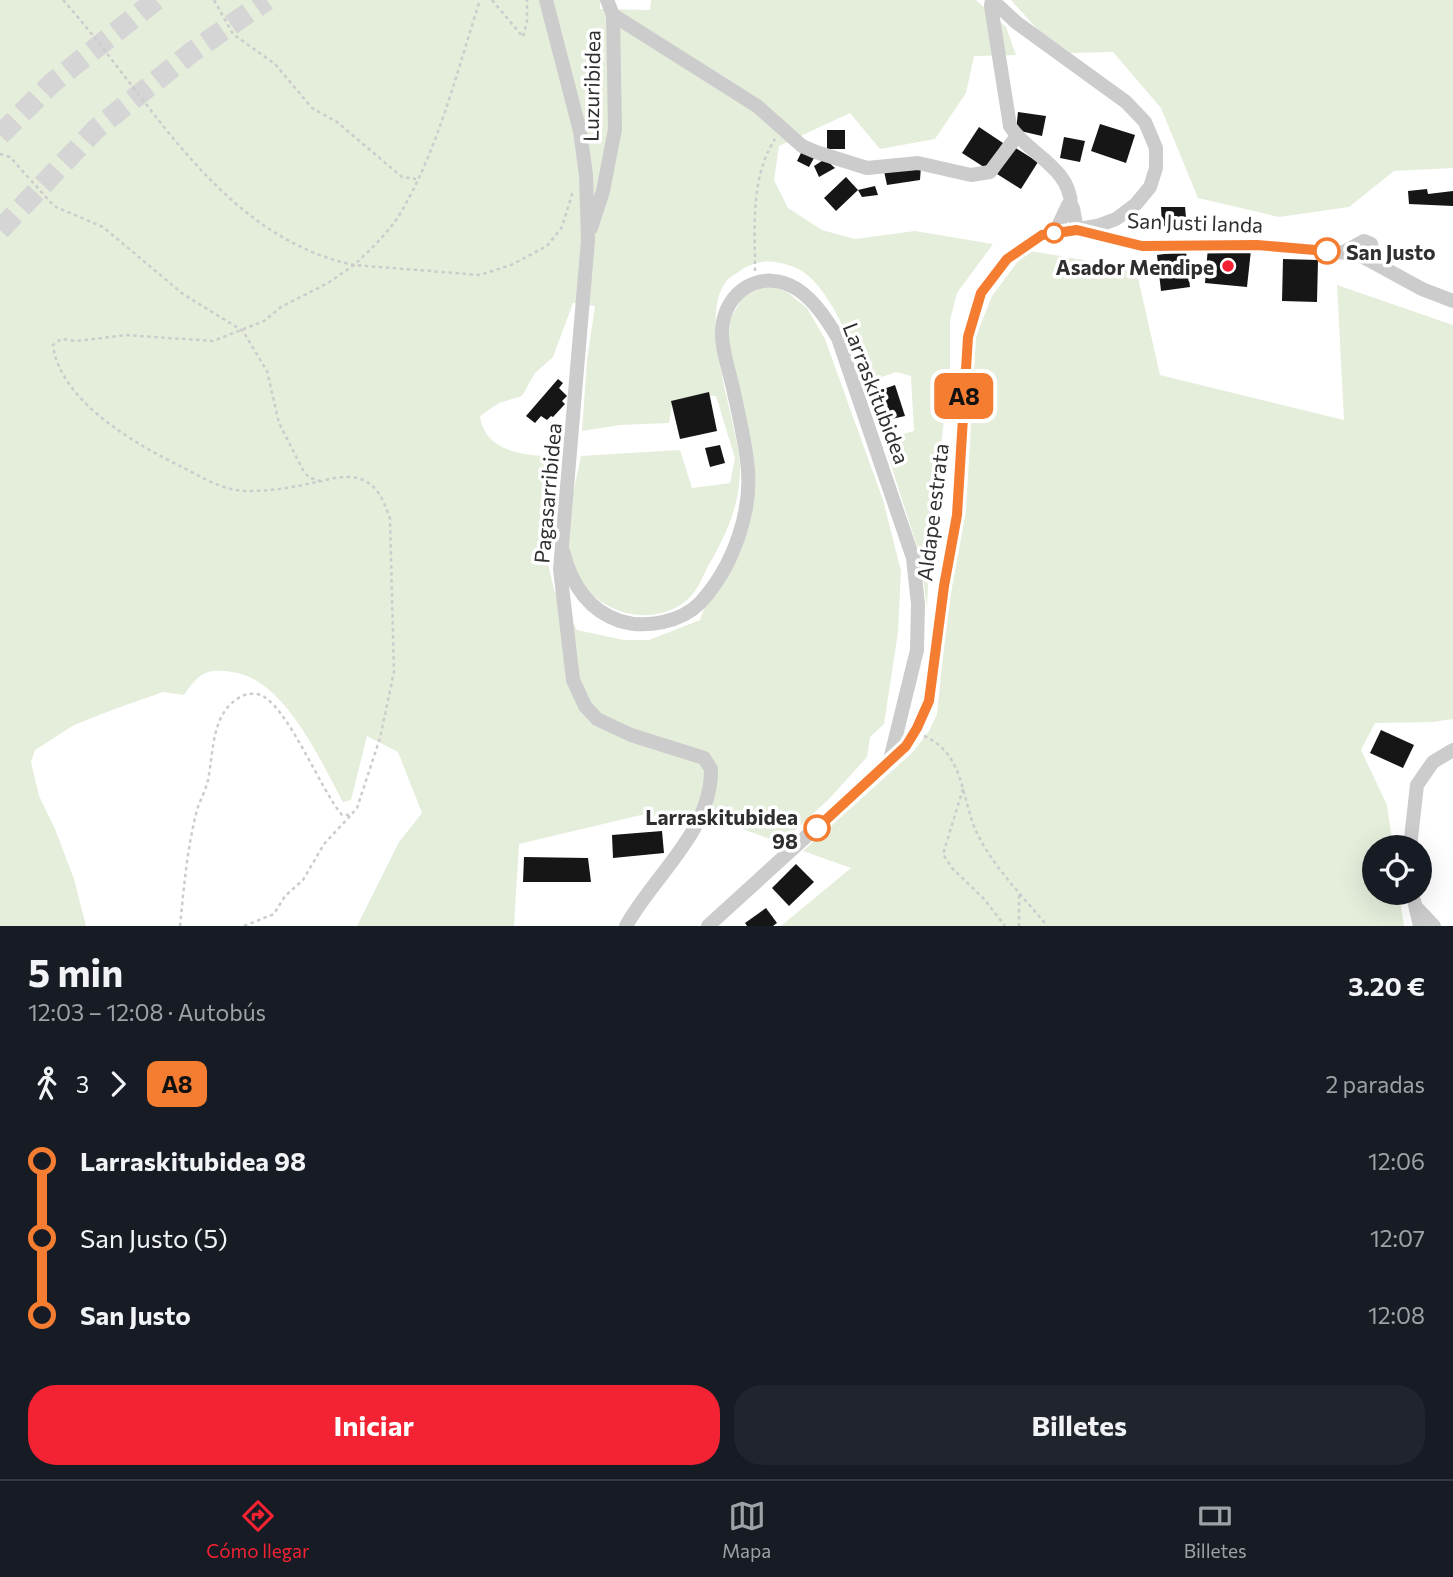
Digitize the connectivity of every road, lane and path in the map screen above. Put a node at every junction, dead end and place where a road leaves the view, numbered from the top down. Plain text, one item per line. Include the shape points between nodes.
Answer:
1 (63, 0) edge
2 (214, 0) edge
3 (480, 0) edge
4 (492, 0) edge
5 (527, 0) edge
6 (546, 0) edge
7 (607, 0) edge
8 (992, 0) edge
9 (613, 15) junction
10 (784, 130) junction
11 (1017, 136) junction
12 (0, 154) edge
13 (586, 175) junction
14 (416, 179) junction
15 (1071, 205) junction
16 (1077, 230) junction
17 (1055, 233) junction
18 (588, 240) junction
19 (354, 265) junction
20 (756, 282) junction
21 (1453, 301) edge
22 (243, 331) junction
23 (322, 481) junction
24 (563, 551) junction
25 (914, 732) junction
26 (1453, 750) edge
27 (889, 761) junction
28 (963, 789) junction
29 (351, 815) junction
30 (1410, 835) edge
31 (1019, 892) junction
32 (1414, 905) edge
33 (1418, 905) edge
34 (180, 926) edge
35 (244, 926) edge
36 (626, 926) edge
37 (708, 926) edge
38 (1005, 926) edge
39 (1019, 926) edge
40 (1046, 926) edge
41 (1420, 926) edge
42 (1434, 926) edge

1 - 19 path via 219,191 260,225 302,249
2 - 14 path via 233,34 275,64 312,108 337,122 402,177
3 - 14 path via 438,130
4 - 5 path via 523,37
6 - 13 street, Pagasarribidea via 580,131
7 - 9 street, Luzuribidea
8 - 11 street via 1010,126
8 - 16 street via 1126,102 1145,122 1156,148 1150,187 1136,204 1116,219
9 - 10 street, Luzuribidea via 757,106
9 - 18 street, Luzuribidea via 615,129
10 - 11 street via 802,146 867,168 918,163 971,175 990,172
10 - 20 path via 767,152 761,170 754,223
11 - 15 street via 1061,175 1071,193
12 - 22 path via 10,157 54,206 103,227 183,294
13 - 18 street, Pagasarribidea
13 - 19 path via 572,193 562,227 547,246 511,265 480,275
14 - 19 path via 398,217
15 - 16 street
15 - 17 street via 1065,207
16 - 17 street, Aldape estrata
16 - 21 street, San Justi landa via 1142,246 1257,245 1359,254
17 - 25 street, Aldape estrata via 1042,235 1007,259 981,293 974,313 965,365 957,515 929,701
18 - 24 street, Pagasarribidea
19 - 22 path
20 - 24 street via 739,290 726,310 722,332 748,463 747,499 739,535 713,589 695,607 672,620 644,625 622,621 599,611 580,594
20 - 27 street, Larraskitubidea via 779,281 798,290 824,315 838,338 913,558 918,650
22 - 23 path via 267,371 279,423 304,472
22 - 23 path via 213,341 126,335 61,339 53,345 55,364 115,430 221,487 247,491
23 - 29 path via 349,477 368,482 382,495 390,519 394,672 380,738
24 - 36 street, Pagasarribidea via 560,569 571,667 585,706 597,719 631,735 704,758 711,769 700,822
25 - 27 street, Aldape estrata
25 - 28 path via 939,743
26 - 30 street via 1433,762 1417,785
27 - 37 street
28 - 31 path via 976,831
28 - 38 path via 943,854
29 - 34 path via 342,815 334,804 273,706 261,695 247,693 233,701 221,715 214,737
29 - 35 path via 324,844 303,880 274,914
31 - 39 path
31 - 40 path
32 - 41 street
33 - 42 street

